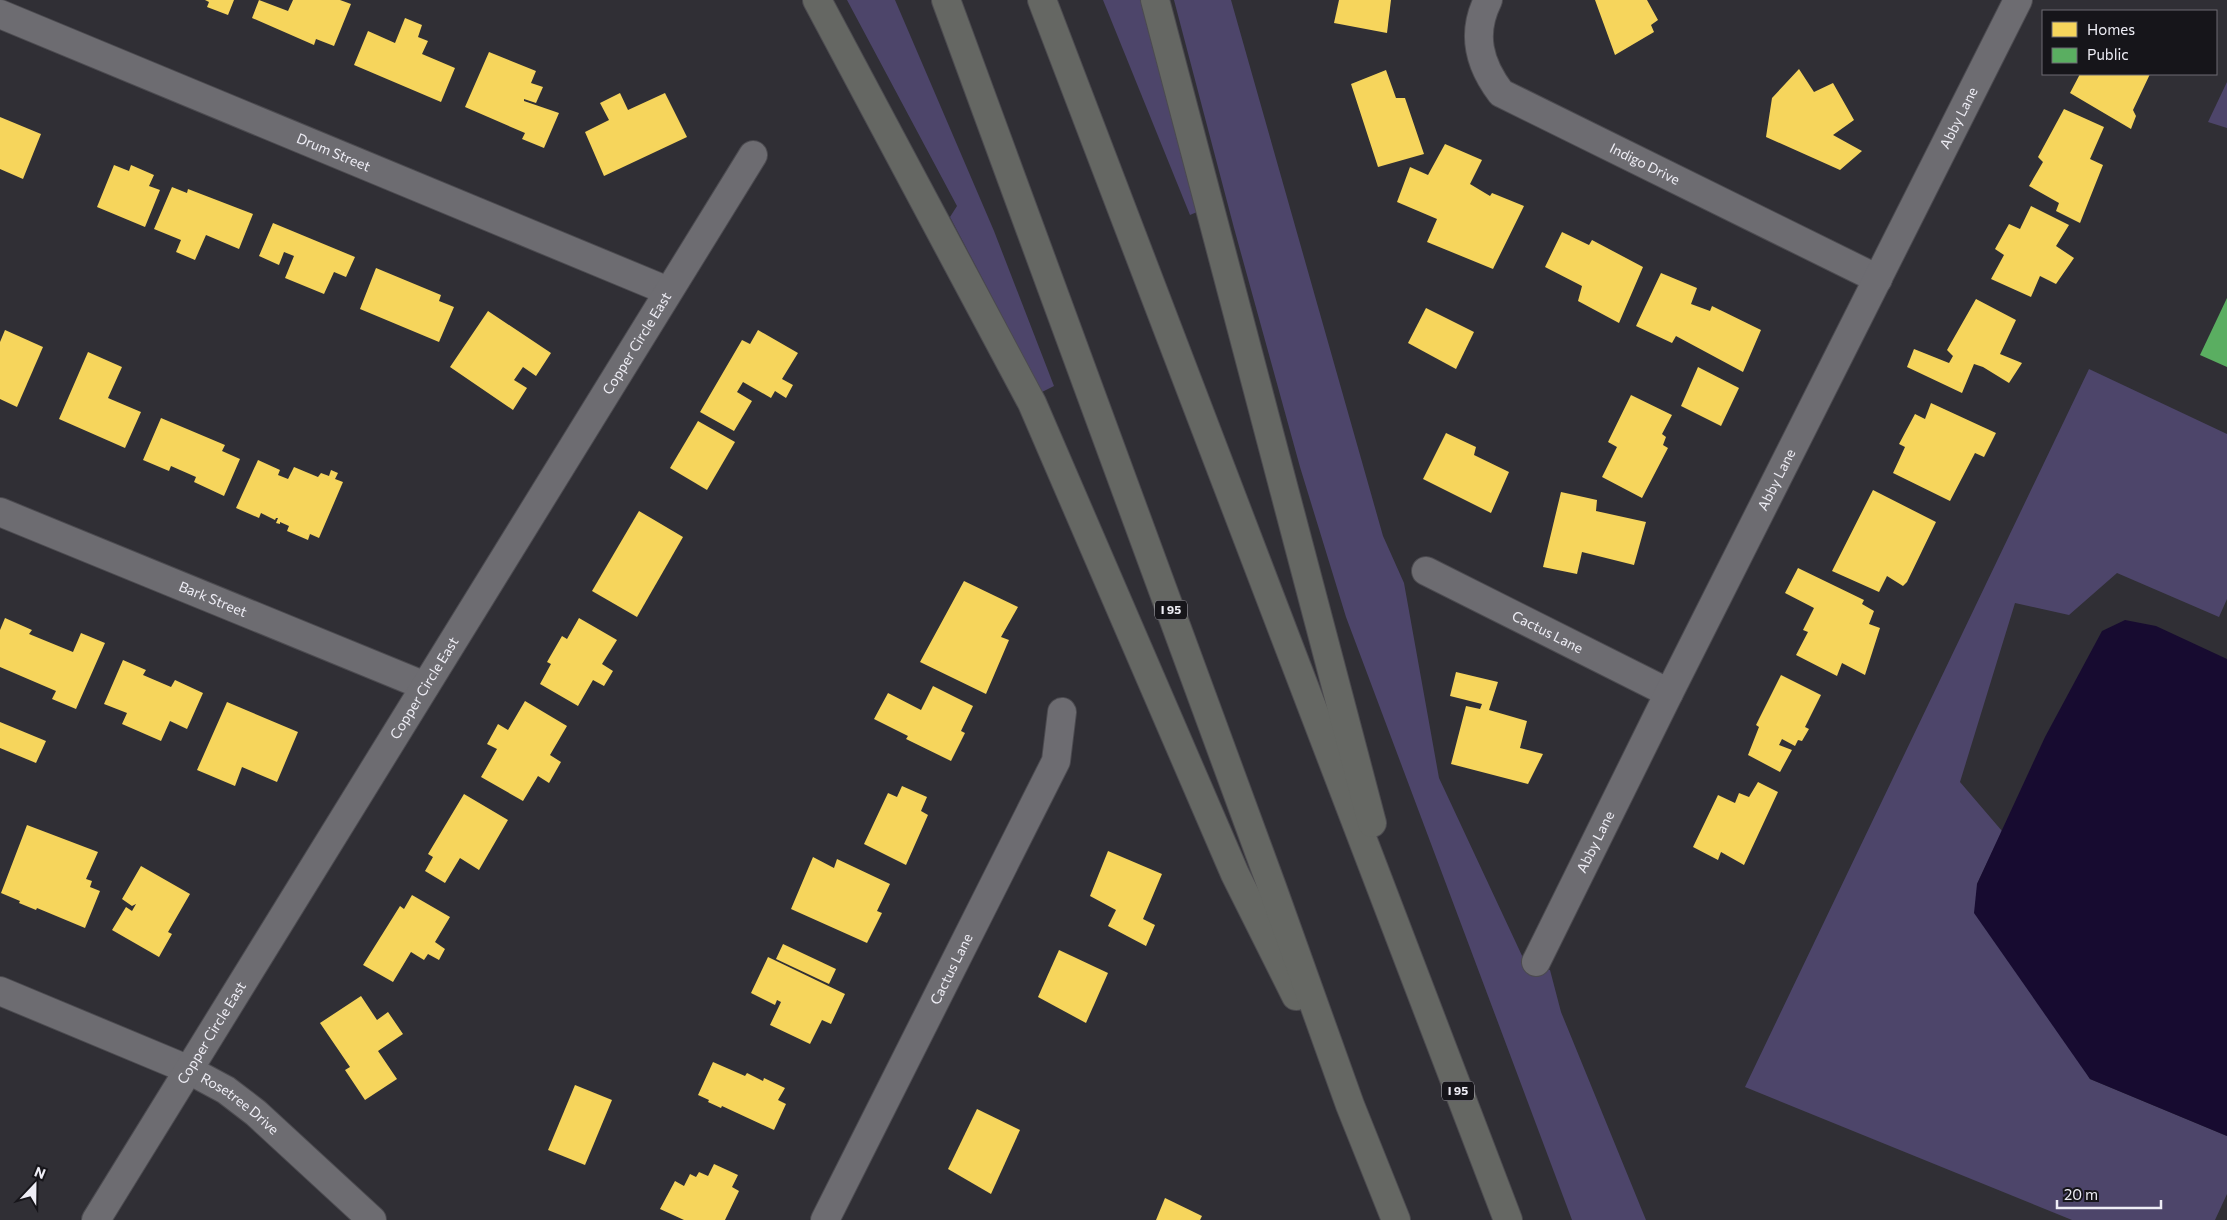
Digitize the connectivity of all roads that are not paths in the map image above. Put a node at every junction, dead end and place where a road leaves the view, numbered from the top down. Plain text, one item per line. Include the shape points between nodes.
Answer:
1 (817, 0) edge
2 (946, 0) edge
3 (1042, 0) edge
4 (1155, 0) edge
5 (1488, 0) edge
6 (2018, 0) edge
7 (0, 14) edge
8 (753, 155) dead end
9 (1878, 279) junction
10 (668, 291) junction
11 (0, 512) edge
12 (1426, 571) dead end
13 (425, 686) junction
14 (1669, 693) junction
15 (1062, 712) dead end
16 (1409, 962) junction
17 (1536, 962) dead end
18 (0, 991) edge
19 (187, 1069) junction
20 (1350, 1105) junction
21 (96, 1220) edge
22 (372, 1220) edge
23 (825, 1220) edge
24 (1396, 1220) edge
25 (1508, 1220) edge

1 - 20 highway via 1032,403 1235,874
2 - 20 highway, I 95
3 - 16 highway, I 95
4 - 16 highway
5 - 9 street, Indigo Drive via 1482,12 1479,48 1488,75 1501,93
6 - 9 street, Abby Lane
7 - 10 street, Drum Street
8 - 10 street, Copper Circle East
9 - 14 street, Abby Lane
10 - 13 street, Copper Circle East
11 - 13 street, Bark Street
12 - 14 street, Cactus Lane
13 - 19 street, Copper Circle East
14 - 17 street, Abby Lane
15 - 23 street, Cactus Lane via 1056,761
16 - 25 highway, I 95
18 - 19 street, Rosetree Drive
19 - 21 street, Copper Circle East
19 - 22 street, Rosetree Drive via 226,1090 256,1112
20 - 24 highway, I 95

